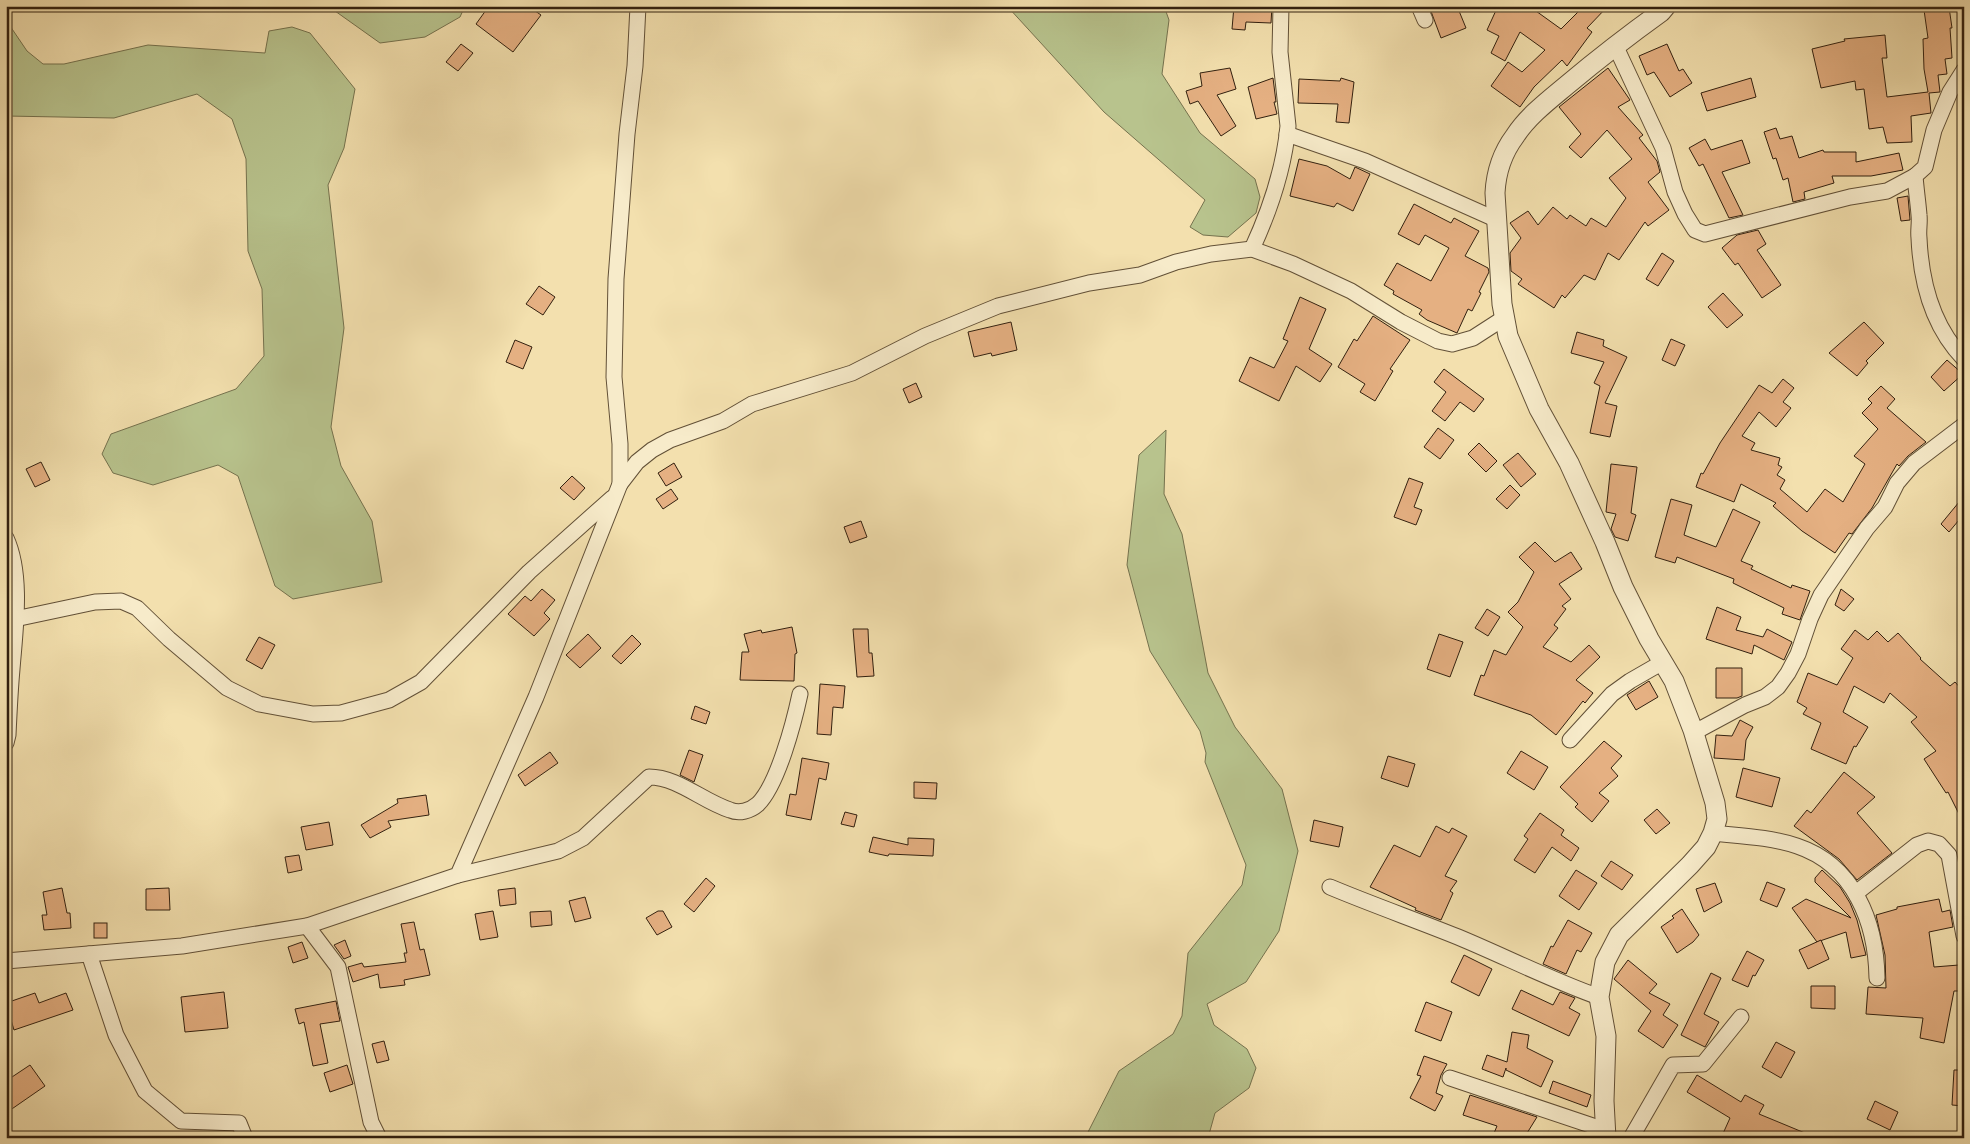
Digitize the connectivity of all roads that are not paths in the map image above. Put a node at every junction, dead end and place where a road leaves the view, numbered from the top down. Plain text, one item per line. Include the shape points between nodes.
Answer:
1 (638, 6) edge
2 (1281, 6) edge
3 (1666, 6) edge
4 (1615, 45) junction
5 (1964, 70) edge
6 (1287, 134) junction
7 (1915, 176) junction
8 (1495, 219) junction
9 (1252, 248) junction
10 (1504, 318) junction
11 (1964, 359) edge
12 (1964, 425) edge
13 (617, 490) junction
14 (6, 538) edge
15 (15, 620) junction
16 (1663, 662) junction
17 (800, 694) dead end
18 (1693, 733) junction
19 (1570, 740) dead end
20 (6, 743) edge
21 (1713, 833) junction
22 (458, 875) junction
23 (1330, 887) dead end
24 (1856, 893) junction
25 (307, 926) junction
26 (1964, 936) edge
27 (89, 954) junction
28 (6, 961) edge
29 (1877, 978) dead end
30 (1599, 997) junction
31 (1741, 1017) dead end
32 (1450, 1078) dead end
33 (1605, 1134) edge
34 (245, 1138) edge
35 (379, 1138) edge
36 (1631, 1138) edge

1 - 13 street via 616,279 614,377 620,444
2 - 6 street via 1280,52
3 - 4 street
4 - 7 street via 1663,148 1675,192 1695,230 1705,234 1850,197 1888,191
4 - 8 street via 1535,113 1515,136 1495,182
5 - 7 street via 1950,92 1934,130 1925,167
6 - 8 street via 1365,161
6 - 9 street via 1278,178
7 - 11 street via 1926,293 1937,323
8 - 10 street
9 - 10 street via 1351,291 1438,341 1452,344 1473,338
9 - 13 street via 1210,254 1140,275 1089,283 998,306 925,336 852,373 752,404 723,421 670,440 637,462
10 - 16 street via 1508,336 1539,409 1569,463 1623,587
12 - 18 street via 1914,463 1897,483 1884,507 1821,595 1798,654 1778,687 1765,697
13 - 15 street via 529,572 421,682 390,700 341,713 313,714 259,704 227,688 137,608 121,601 95,602
13 - 22 street via 536,697
14 - 15 street via 13,562
15 - 20 street
16 - 18 street via 1674,681
16 - 19 street via 1612,694
17 - 22 street via 792,732 770,784 758,804 744,812 731,811 663,777 649,777 583,838 558,851
18 - 21 street via 1715,803
21 - 24 street via 1798,846 1841,873
21 - 30 street via 1690,865 1619,935 1605,962
22 - 25 street
23 - 30 street
24 - 26 street via 1917,845 1928,841 1939,844 1948,855
24 - 29 street via 1870,924
25 - 27 street via 182,946
25 - 35 street via 338,967 371,1122
27 - 28 street
27 - 34 street via 116,1035 145,1091 181,1121 239,1123
30 - 33 street via 1606,1036
31 - 36 street via 1703,1064 1673,1065
32 - 33 street

